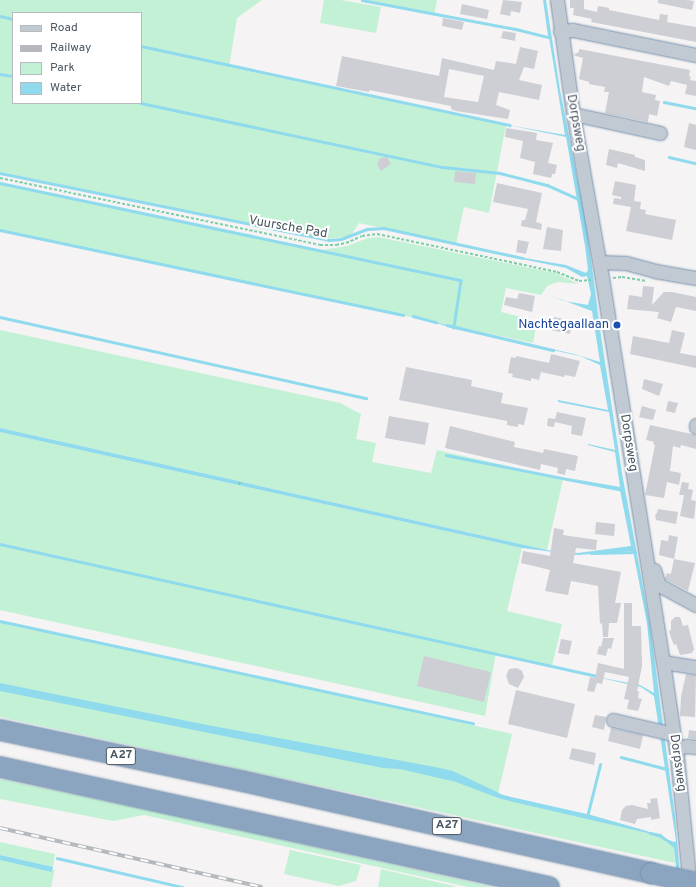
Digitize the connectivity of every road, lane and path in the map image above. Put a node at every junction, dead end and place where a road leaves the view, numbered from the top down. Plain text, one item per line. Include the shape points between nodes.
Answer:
1 (557, 0) edge
2 (560, 31) junction
3 (696, 55) edge
4 (573, 114) junction
5 (660, 133) dead end
6 (0, 178) edge
7 (599, 262) junction
8 (696, 278) edge
9 (599, 279) junction
10 (652, 282) dead end
11 (240, 480) dead end
12 (239, 485) dead end
13 (649, 569) junction
14 (696, 606) edge
15 (663, 662) junction
16 (696, 667) edge
17 (613, 720) dead end
18 (0, 730) edge
19 (673, 734) junction
20 (696, 747) edge
21 (676, 748) junction
22 (0, 767) edge
23 (691, 833) edge
24 (696, 882) edge
25 (549, 887) edge
26 (690, 887) edge

1 - 2 street, Dorpsweg
2 - 3 street via 573,30
2 - 4 street, Dorpsweg
4 - 5 street
4 - 7 street, Dorpsweg
6 - 9 path, Vuursche Pad via 320,245 336,245 377,234 557,272 579,281
7 - 8 street via 626,263
7 - 9 street, Dorpsweg
9 - 10 path, Vuursche Pad via 622,277
9 - 13 street, Dorpsweg
11 - 12 path
13 - 14 street via 653,569 659,585
13 - 15 street, Dorpsweg
15 - 16 street
15 - 19 street, Dorpsweg
17 - 19 street
18 - 24 highway, A27, bridge
19 - 21 street, Dorpsweg
20 - 21 street
21 - 23 street, Dorpsweg
22 - 25 highway
23 - 26 street, Dorpsweg

